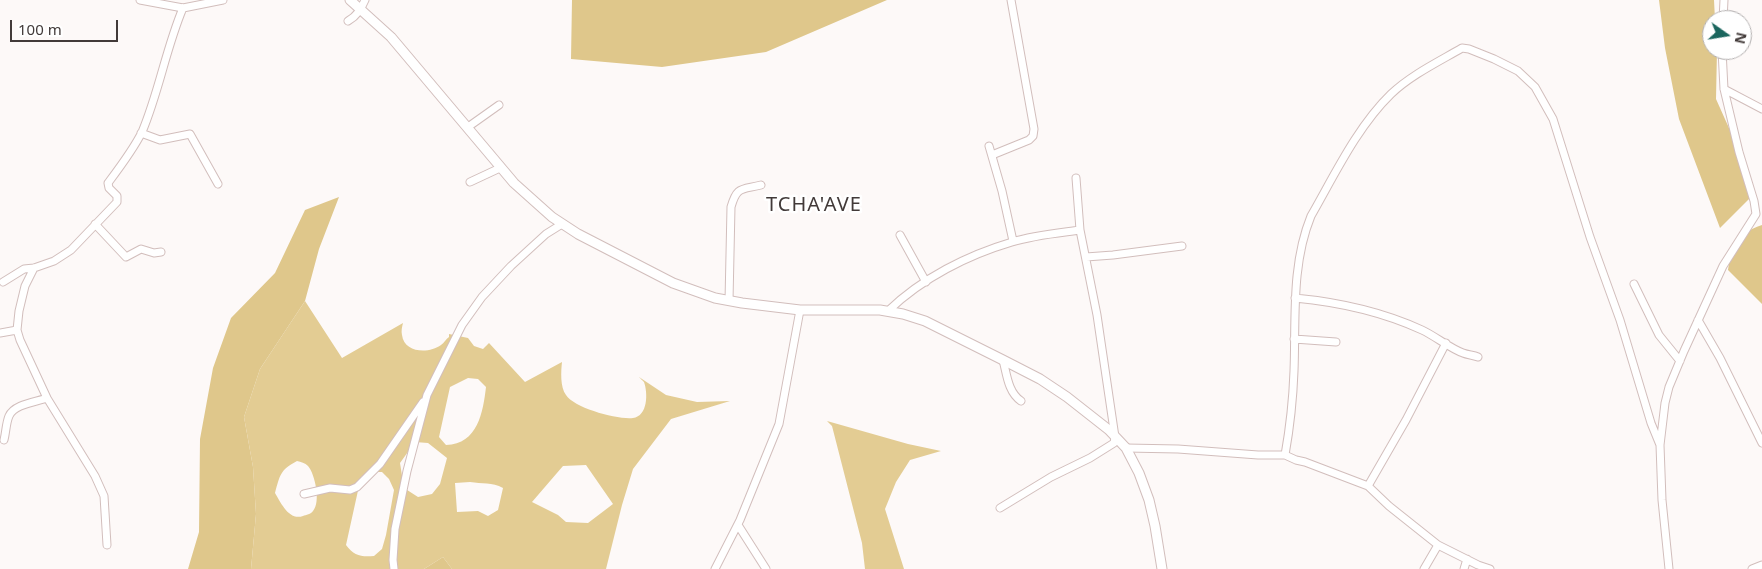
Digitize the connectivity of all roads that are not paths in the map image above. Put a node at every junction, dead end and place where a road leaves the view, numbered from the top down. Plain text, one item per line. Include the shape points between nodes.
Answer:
1 (140, 0) edge
2 (223, 0) edge
3 (350, 0) edge
4 (365, 0) edge
5 (1011, 0) edge
6 (183, 8) junction
7 (361, 9) junction
8 (348, 21) dead end
9 (1723, 60) edge
10 (1724, 89) junction
11 (499, 105) dead end
12 (1762, 109) edge
13 (468, 127) junction
14 (141, 133) junction
15 (989, 146) dead end
16 (992, 155) junction
17 (500, 168) junction
18 (1076, 178) dead end
19 (470, 182) dead end
20 (218, 184) dead end
21 (761, 186) dead end
22 (1762, 204) edge
23 (1756, 214) junction
24 (95, 224) junction
25 (562, 224) junction
26 (1080, 230) junction
27 (900, 236) dead end
28 (1013, 241) junction
29 (1182, 246) dead end
30 (161, 252) dead end
31 (1086, 256) junction
32 (34, 268) junction
33 (3, 282) dead end
34 (926, 282) junction
35 (1634, 284) dead end
36 (1295, 298) junction
37 (729, 301) junction
38 (800, 310) junction
39 (888, 310) junction
40 (1698, 320) junction
41 (18, 330) junction
42 (0, 333) edge
43 (1294, 339) junction
44 (1336, 342) dead end
45 (1446, 343) junction
46 (1478, 356) dead end
47 (1003, 360) junction
48 (1680, 362) junction
49 (427, 396) junction
50 (47, 398) junction
51 (1021, 401) dead end
52 (1115, 438) junction
53 (4, 440) dead end
54 (1762, 443) edge
55 (1660, 445) junction
56 (1126, 448) junction
57 (1285, 455) junction
58 (1368, 486) junction
59 (304, 494) dead end
60 (1000, 508) dead end
61 (738, 525) junction
62 (1438, 545) junction
63 (107, 546) dead end
64 (1467, 559) junction
65 (1762, 565) edge
66 (394, 569) edge
67 (715, 569) edge
68 (766, 569) edge
69 (1162, 569) edge
70 (1424, 569) edge
71 (1464, 569) edge
72 (1490, 569) edge
73 (1669, 569) edge
74 (1752, 569) edge

1 - 6 street
2 - 6 street
3 - 7 street
4 - 7 street
5 - 16 street via 1034,129 1030,140
6 - 14 street
7 - 8 street
7 - 13 street via 391,37
9 - 10 street
10 - 12 street
10 - 23 street
11 - 13 street
13 - 17 street
14 - 20 street via 160,140 190,134
14 - 24 street via 108,183 117,196 117,202
15 - 16 street
16 - 28 street
17 - 19 street
17 - 25 street via 535,203
18 - 26 street
21 - 37 street via 740,190 732,201
22 - 23 street
23 - 40 street via 1723,266
24 - 30 street via 126,257 140,249
24 - 32 street via 71,250
25 - 37 street via 672,283
25 - 49 street via 518,259 482,296 462,325
26 - 28 street
26 - 31 street
27 - 34 street
28 - 34 street via 950,267
29 - 31 street
31 - 52 street
32 - 33 street via 24,269
32 - 41 street via 25,286
34 - 39 street
35 - 48 street via 1659,335
36 - 43 street
36 - 45 street via 1373,313 1422,330
36 - 55 street via 1301,249 1311,216 1366,124 1391,94 1417,74 1462,48 1494,59 1518,71 1535,86 1552,119
37 - 38 street
38 - 39 street
38 - 61 street via 779,424
39 - 47 street via 925,322
40 - 48 street
40 - 54 street
41 - 42 street
41 - 50 street
43 - 44 street
43 - 57 street via 1294,372
45 - 46 street via 1462,353
45 - 58 street
47 - 51 street via 1011,390
47 - 52 street via 1067,397
48 - 55 street via 1665,403
49 - 59 street via 380,464 358,487 350,490 330,488
49 - 66 street via 395,529
50 - 53 street via 21,406 11,413
50 - 63 street via 104,496
52 - 56 street
52 - 60 street via 1110,446 1051,476
55 - 73 street
56 - 57 street
56 - 69 street via 1149,500
57 - 58 street
58 - 62 street
61 - 67 street
61 - 68 street
62 - 64 street
62 - 70 street
64 - 71 street
64 - 72 street
65 - 74 street

